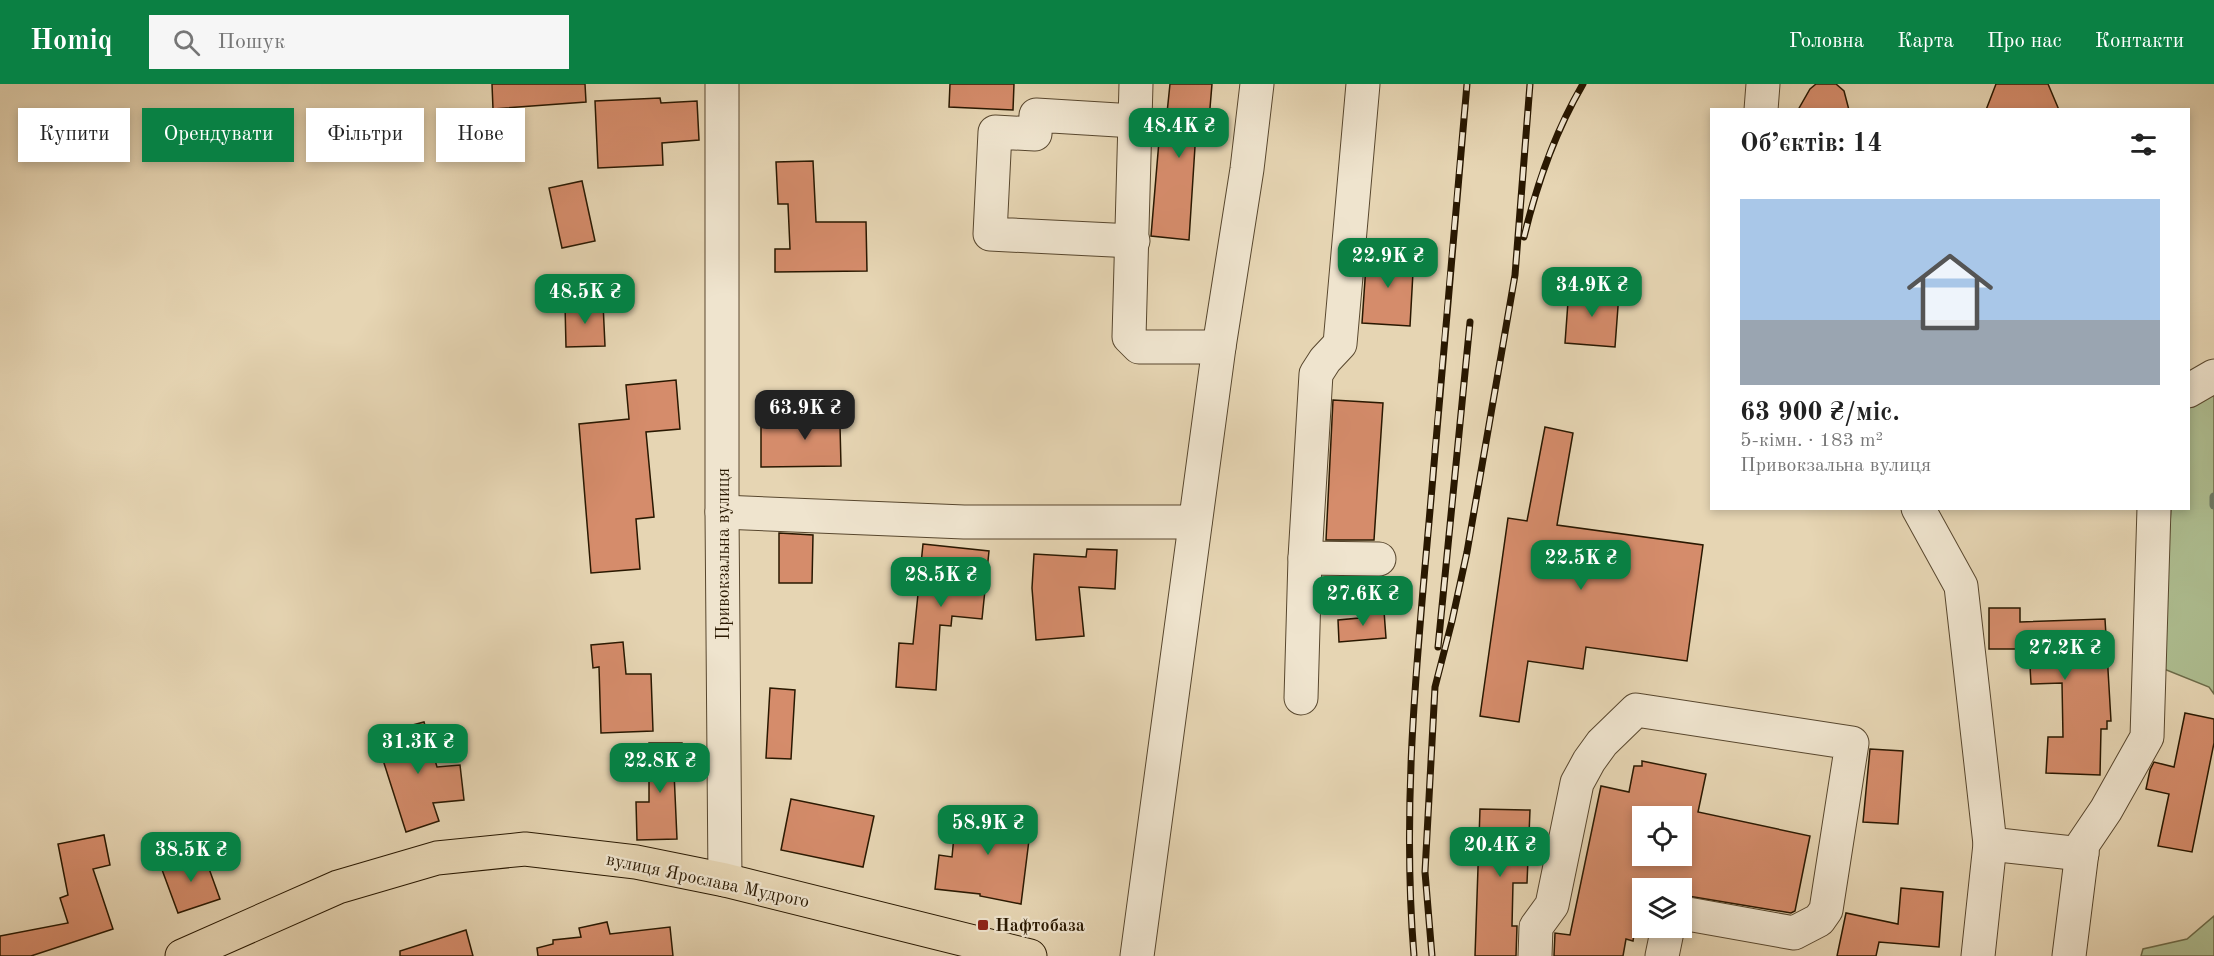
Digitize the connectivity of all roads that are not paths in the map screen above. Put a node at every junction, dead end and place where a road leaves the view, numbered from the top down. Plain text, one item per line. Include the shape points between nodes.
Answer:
1 (722, 84) edge
2 (1136, 84) edge
3 (1257, 84) edge
4 (1363, 84) edge
5 (1763, 84) edge
6 (1761, 108) edge
7 (1134, 121) junction
8 (1133, 241) junction
9 (1219, 347) junction
10 (2214, 376) edge
11 (2190, 391) edge
12 (1919, 510) edge
13 (2154, 510) edge
14 (722, 512) junction
15 (1195, 522) junction
16 (1305, 558) junction
17 (1379, 559) dead end
18 (1301, 698) dead end
19 (1990, 844) junction
20 (2082, 854) junction
21 (725, 880) junction
22 (1692, 916) edge
23 (1666, 938) edge
24 (1774, 943) edge
25 (182, 956) edge
26 (1030, 956) edge
27 (1137, 956) edge
28 (1535, 956) edge
29 (1662, 956) edge
30 (1978, 956) edge
31 (2069, 956) edge

1 - 14 street, Привокзальна вулиця
2 - 7 street
3 - 9 street
4 - 16 street via 1340,344 1316,374
5 - 6 street
7 - 8 street
7 - 8 street via 1036,115 1035,134 995,132 990,234
8 - 9 street via 1129,337 1139,347
9 - 15 street
10 - 11 street
12 - 19 street via 1961,586
13 - 20 street via 2147,737 2083,844
14 - 15 street via 964,522
14 - 21 street, Привокзальна вулиця
15 - 27 street
16 - 17 street
16 - 18 street
19 - 20 street
19 - 30 street
20 - 31 street
21 - 25 main road, вулиця Ярослава Мудрого via 636,862 525,849 437,858 338,887
21 - 26 main road, вулиця Ярослава Мудрого
22 - 24 street
23 - 29 street
24 - 28 street via 1819,920 1826,910 1852,743 1636,710 1602,743 1577,783 1552,905 1536,927

